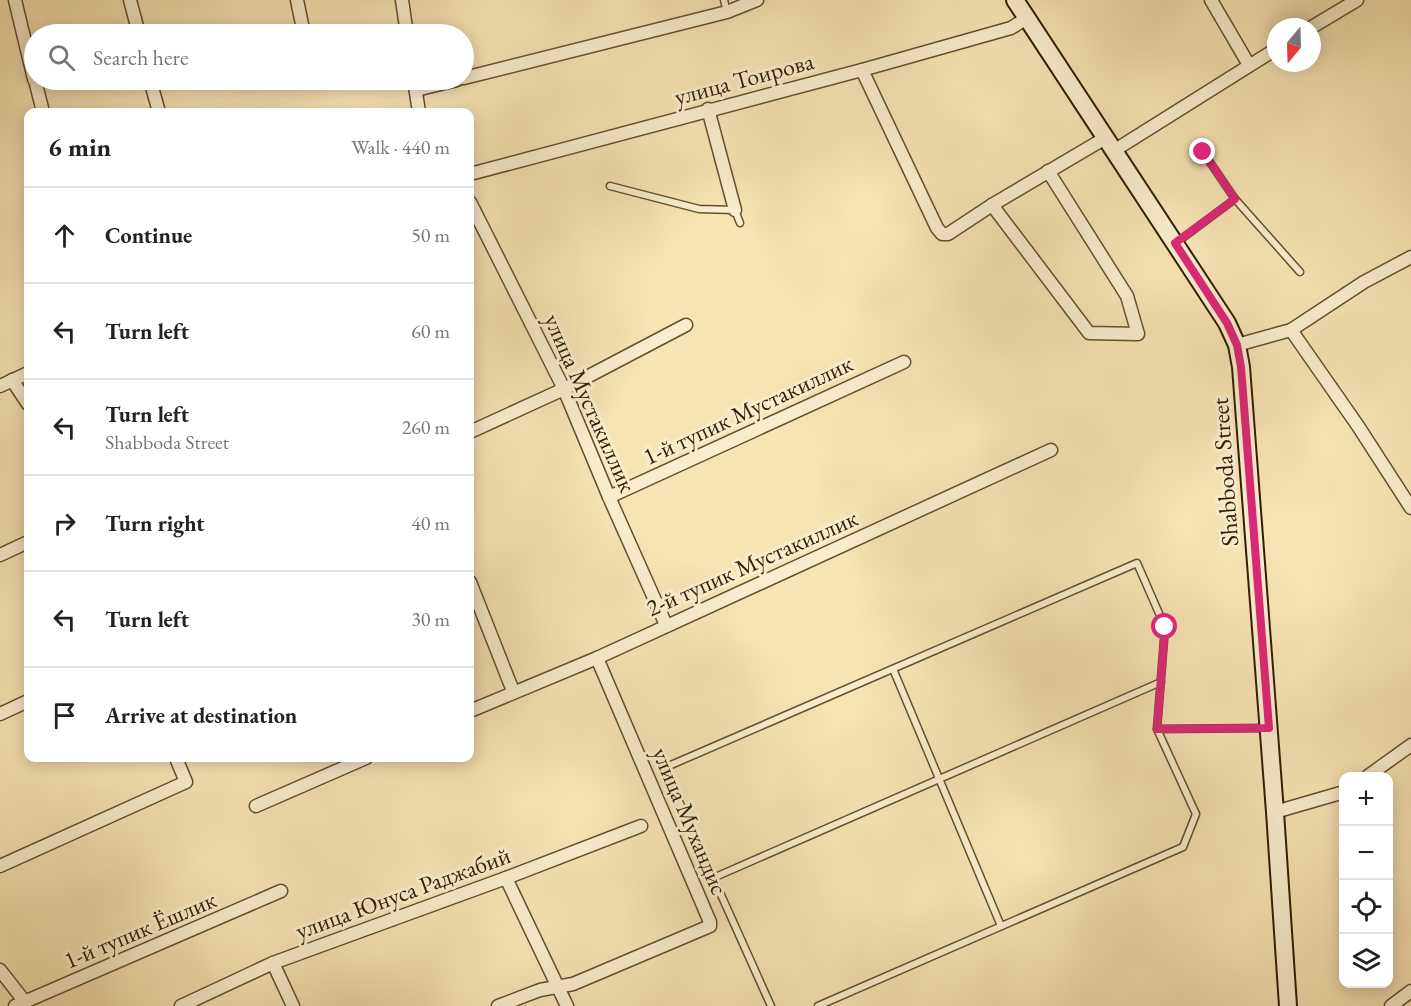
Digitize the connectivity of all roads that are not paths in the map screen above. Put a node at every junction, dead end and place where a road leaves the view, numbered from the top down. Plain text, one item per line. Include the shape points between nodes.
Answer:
1 (15, 0) edge
2 (130, 0) edge
3 (297, 0) edge
4 (402, 0) edge
5 (757, 0) edge
6 (1015, 0) edge
7 (1211, 0) edge
8 (1357, 0) edge
9 (725, 6) edge
10 (1027, 18) junction
11 (1321, 22) edge
12 (136, 24) edge
13 (302, 24) edge
14 (406, 24) edge
15 (24, 36) edge
16 (1267, 54) edge
17 (1249, 65) junction
18 (862, 70) junction
19 (474, 75) edge
20 (38, 90) edge
21 (153, 90) edge
22 (416, 90) edge
23 (42, 108) edge
24 (158, 108) edge
25 (418, 108) edge
26 (708, 109) junction
27 (1111, 144) junction
28 (1203, 152) dead end
29 (1048, 171) junction
30 (474, 173) edge
31 (610, 186) dead end
32 (1235, 199) junction
33 (992, 205) junction
34 (474, 210) edge
35 (735, 210) junction
36 (740, 223) dead end
37 (1175, 243) junction
38 (1411, 257) edge
39 (1300, 272) dead end
40 (686, 325) dead end
41 (1291, 330) junction
42 (1237, 345) junction
43 (904, 362) dead end
44 (24, 375) edge
45 (12, 380) junction
46 (0, 386) edge
47 (564, 389) junction
48 (24, 398) edge
49 (474, 430) edge
50 (1051, 450) dead end
51 (609, 497) junction
52 (1411, 508) edge
53 (24, 544) edge
54 (0, 555) edge
55 (474, 592) edge
56 (666, 625) junction
57 (597, 658) junction
58 (893, 669) junction
59 (1161, 682) junction
60 (513, 691) junction
61 (24, 703) edge
62 (474, 709) edge
63 (0, 714) edge
64 (1269, 728) junction
65 (1157, 729) junction
66 (1411, 745) edge
67 (178, 762) edge
68 (353, 762) edge
69 (1375, 772) edge
70 (939, 780) junction
71 (1339, 793) edge
72 (256, 806) dead end
73 (1275, 812) junction
74 (641, 826) dead end
75 (0, 866) edge
76 (506, 878) junction
77 (713, 878) junction
78 (281, 891) dead end
79 (1001, 926) junction
80 (273, 963) junction
81 (0, 970) edge
82 (558, 987) junction
83 (1411, 991) edge
84 (20, 1004) edge
85 (181, 1006) edge
86 (293, 1006) edge
87 (498, 1006) edge
88 (567, 1006) edge
89 (771, 1006) edge
90 (818, 1006) edge
91 (1288, 1006) edge
92 (1391, 1006) edge

1 - 15 street
2 - 12 street
3 - 13 street
4 - 14 street
5 - 9 street
6 - 10 street, Shabboda Street
7 - 17 street
8 - 11 street
9 - 19 street
10 - 18 street, улица Тоирова via 1011,28
10 - 27 street, Shabboda Street
16 - 17 street
17 - 27 street
18 - 26 street, улица Тоирова
18 - 33 street via 942,234 948,234
20 - 23 street
21 - 24 street
22 - 25 street
26 - 30 street, улица Тоирова
26 - 35 street
27 - 29 street
27 - 37 street, Shabboda Street
28 - 32 lane
29 - 33 street
29 - 33 street via 1127,296 1138,334 1089,333
31 - 35 lane via 699,209
32 - 37 lane
32 - 39 lane
34 - 47 street, улица Мустакиллик
35 - 36 lane
37 - 42 street, Shabboda Street
38 - 41 street via 1364,282
40 - 47 street
41 - 42 street
41 - 52 street
42 - 64 street, Shabboda Street
43 - 51 street, 1-й тупик Мустакиллик
44 - 45 street
45 - 46 street
45 - 48 street
47 - 49 street
47 - 51 street, улица Мустакиллик
50 - 56 street, 2-й тупик Мустакиллик
51 - 56 street, улица Мустакиллик
53 - 54 street
55 - 60 street
56 - 57 street, 2-й тупик Мустакиллик
57 - 60 street, 2-й тупик Мустакиллик
57 - 82 street, улица Мухандис via 710,926
58 - 59 lane via 1137,563 1165,627
58 - 70 lane
58 - 77 lane via 664,768
59 - 65 lane
59 - 70 lane
60 - 62 street, 2-й тупик Мустакиллик
61 - 63 street
64 - 65 lane
64 - 73 street, Shabboda Street
65 - 79 lane via 1196,814 1183,847
66 - 69 street
67 - 75 street via 186,782
68 - 72 street
70 - 77 lane
70 - 79 lane
71 - 73 street
73 - 91 street, Shabboda Street
74 - 76 street, улица Юнуса Раджабий
76 - 80 street, улица Юнуса Раджабий
76 - 82 street
77 - 89 lane
78 - 84 street, 1-й тупик Ёшлик
79 - 90 lane
80 - 85 street, улица Юнуса Раджабий
80 - 86 street
81 - 84 street
82 - 87 street, улица Мухандис
82 - 88 street
83 - 92 street

